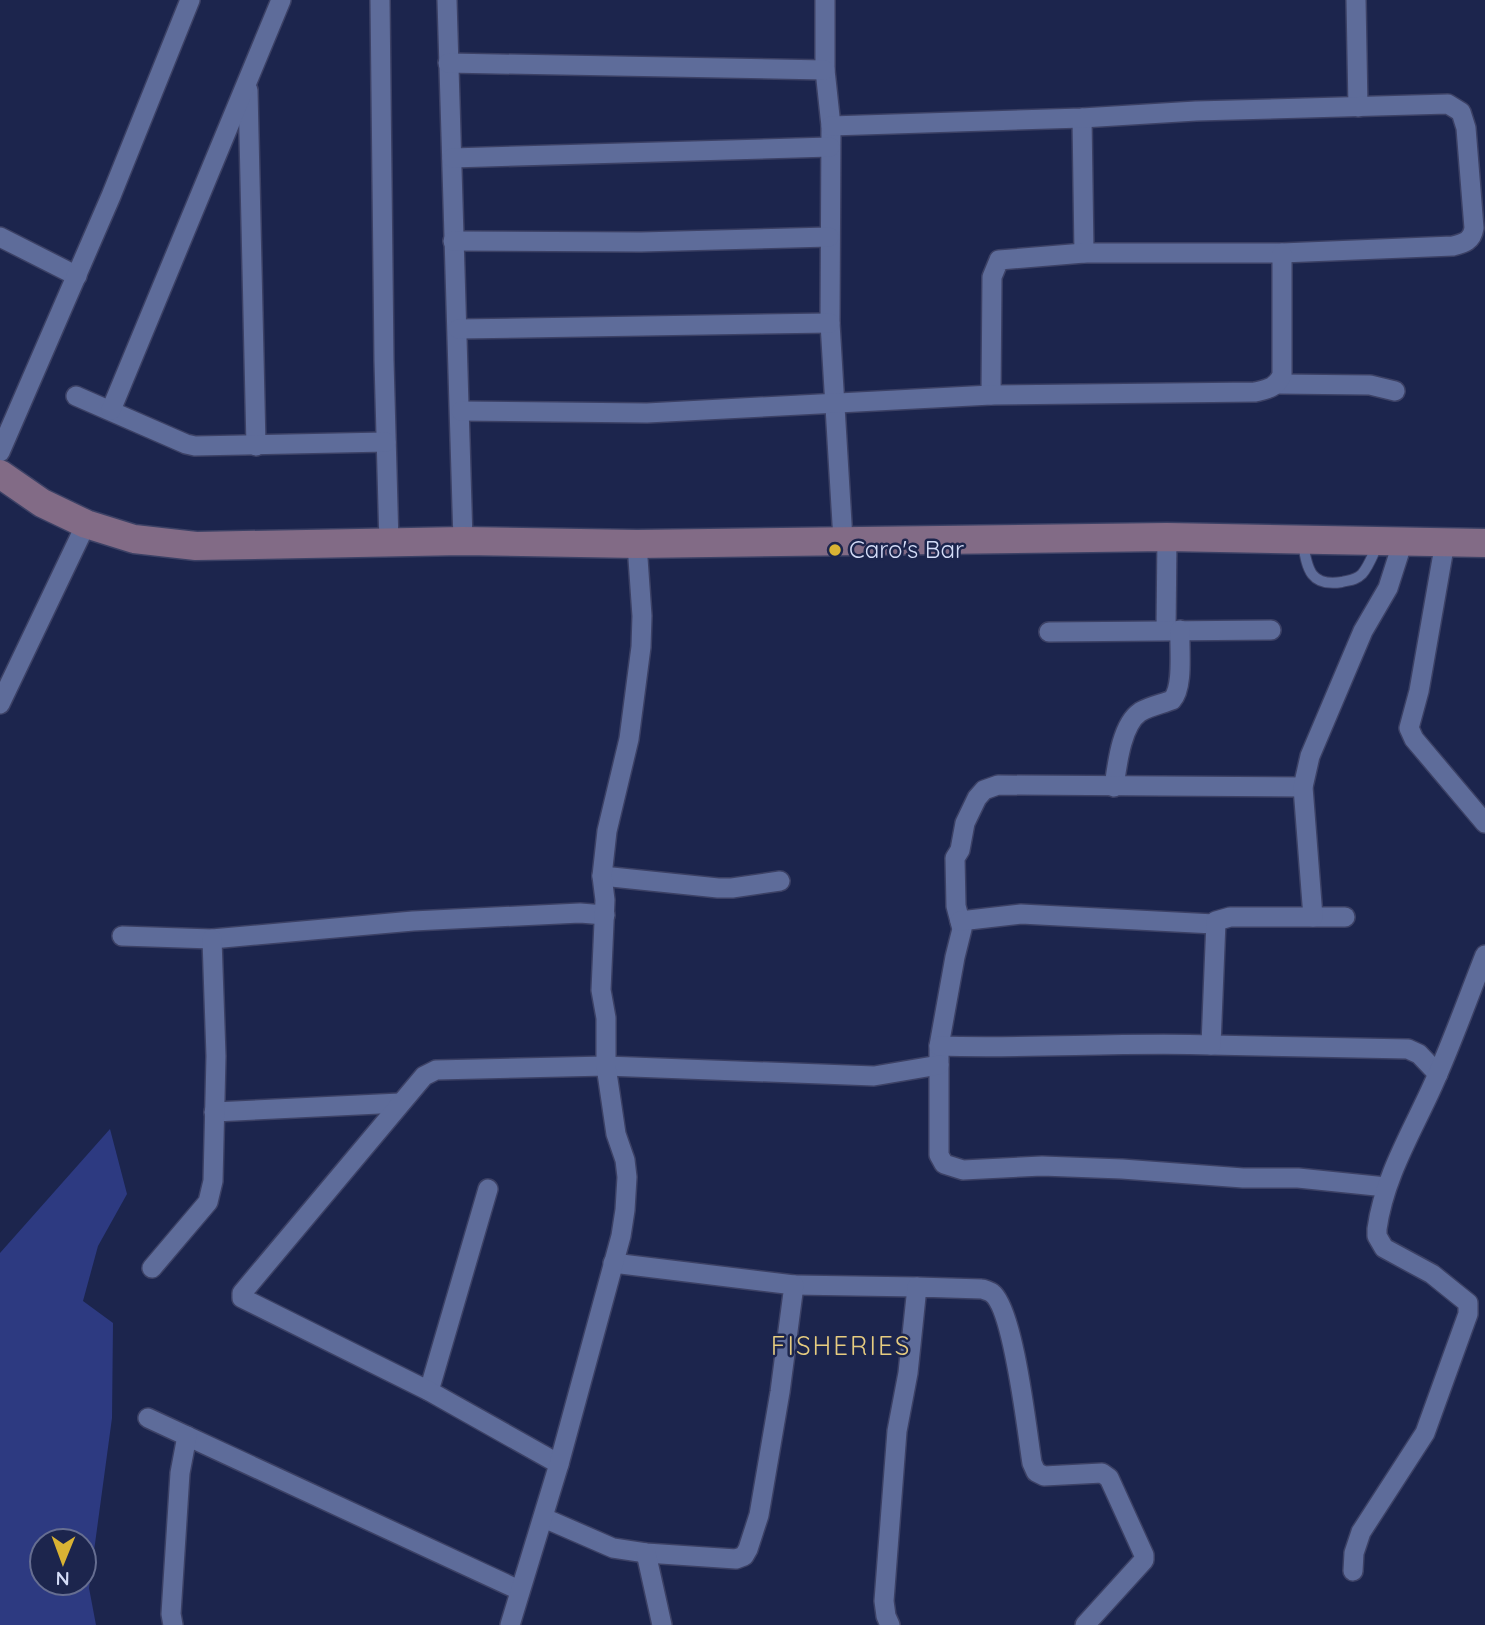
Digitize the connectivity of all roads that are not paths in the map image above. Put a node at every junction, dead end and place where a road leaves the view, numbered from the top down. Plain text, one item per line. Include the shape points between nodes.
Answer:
1 (190, 0) edge
2 (281, 0) edge
3 (380, 0) edge
4 (447, 0) edge
5 (825, 0) edge
6 (1356, 0) edge
7 (448, 63) junction
8 (825, 70) junction
9 (247, 85) junction
10 (1358, 107) junction
11 (1082, 118) junction
12 (831, 126) junction
13 (830, 147) junction
14 (452, 158) junction
15 (0, 237) edge
16 (829, 237) junction
17 (453, 241) junction
18 (1084, 253) junction
19 (1282, 253) junction
20 (77, 276) junction
21 (830, 323) junction
22 (458, 329) junction
23 (1278, 384) junction
24 (1395, 391) dead end
25 (991, 395) junction
26 (76, 396) dead end
27 (835, 403) junction
28 (111, 410) junction
29 (461, 411) junction
30 (386, 442) junction
31 (256, 446) junction
32 (0, 452) edge
33 (0, 474) edge
34 (86, 524) junction
35 (1167, 537) junction
36 (1303, 539) junction
37 (843, 540) junction
38 (463, 541) junction
39 (1391, 541) junction
40 (1445, 542) junction
41 (389, 544) junction
42 (637, 544) junction
43 (1485, 544) edge
44 (1173, 630) junction
45 (1271, 630) dead end
46 (1049, 632) dead end
47 (0, 704) edge
48 (1114, 787) junction
49 (1303, 787) junction
50 (1485, 823) edge
51 (602, 876) junction
52 (780, 881) dead end
53 (605, 915) junction
54 (1345, 916) dead end
55 (1312, 917) junction
56 (960, 921) junction
57 (1214, 924) junction
58 (122, 936) dead end
59 (212, 939) junction
60 (1485, 955) edge
61 (1211, 1045) junction
62 (939, 1055) junction
63 (606, 1066) junction
64 (1438, 1074) junction
65 (400, 1103) junction
66 (214, 1112) junction
67 (1387, 1187) junction
68 (488, 1189) dead end
69 (613, 1263) junction
70 (152, 1268) dead end
71 (794, 1285) junction
72 (917, 1287) junction
73 (429, 1391) junction
74 (148, 1418) dead end
75 (187, 1436) junction
76 (559, 1464) junction
77 (544, 1518) junction
78 (646, 1553) junction
79 (1353, 1571) dead end
80 (519, 1590) junction
81 (173, 1625) edge
82 (510, 1625) edge
83 (662, 1625) edge
84 (890, 1625) edge
85 (1084, 1625) edge

1 - 20 street
2 - 9 street
3 - 30 street
4 - 7 street
5 - 8 street
6 - 10 street
7 - 8 street
7 - 14 street
8 - 12 street
9 - 28 street
9 - 31 street
10 - 11 street
10 - 19 street via 1448,104 1461,112 1473,234 1453,246
11 - 12 street
11 - 18 street
12 - 13 street
13 - 14 street
13 - 16 street
14 - 17 street
15 - 20 street
16 - 17 street
16 - 21 street
17 - 22 street
18 - 19 street
18 - 25 street via 1005,259 996,264 992,277
19 - 23 street via 1282,376
20 - 32 street
21 - 22 street
21 - 27 street
22 - 29 street
23 - 24 street
23 - 25 street via 1255,392
25 - 27 street
26 - 28 street
27 - 29 street via 647,413
27 - 37 street
28 - 31 street via 186,444
29 - 38 street
30 - 31 street
30 - 41 street
33 - 34 main road via 42,503
34 - 41 main road via 134,539 196,546
34 - 47 street
35 - 36 main road
35 - 37 main road
35 - 44 street
36 - 39 main road
36 - 39 lane via 1310,572 1318,581 1332,583 1361,575
37 - 42 main road
38 - 41 main road
38 - 42 main road
39 - 40 main road
39 - 49 street via 1388,588 1363,631 1310,756
40 - 43 main road
40 - 50 street via 1409,729
42 - 51 street via 640,647 629,739 607,831
44 - 45 street
44 - 46 street
44 - 48 street via 1179,684 1176,696 1137,714 1119,754
48 - 49 street
48 - 56 street via 998,785 984,790 965,823 955,859
49 - 55 street
51 - 52 street via 718,888
51 - 53 street
53 - 59 street via 413,921
53 - 63 street via 601,990
54 - 55 street
55 - 57 street via 1230,917
56 - 57 street via 1021,914
56 - 62 street via 961,938
57 - 61 street
58 - 59 street
59 - 66 street
60 - 64 street
61 - 62 street via 1011,1048
61 - 64 street via 1408,1049
62 - 63 street via 874,1076
62 - 67 street via 939,1154 952,1168 1122,1169
63 - 65 street via 436,1070 424,1076
63 - 69 street via 627,1177
64 - 67 street
65 - 66 street
65 - 73 street via 242,1298
66 - 70 street via 213,1181 208,1202
67 - 79 street via 1378,1220 1379,1242 1461,1296 1468,1303 1468,1314 1425,1433 1361,1532
68 - 73 street
69 - 71 street
69 - 76 street
71 - 72 street
71 - 78 street via 759,1515 748,1549 736,1559
72 - 84 street via 893,1479 884,1601
72 - 85 street via 992,1292 1014,1344 1036,1472 1109,1478 1144,1560
73 - 76 street
74 - 75 street
75 - 80 street
75 - 81 street via 180,1473
76 - 77 street
77 - 78 street via 613,1548
77 - 80 street
78 - 83 street
80 - 82 street

